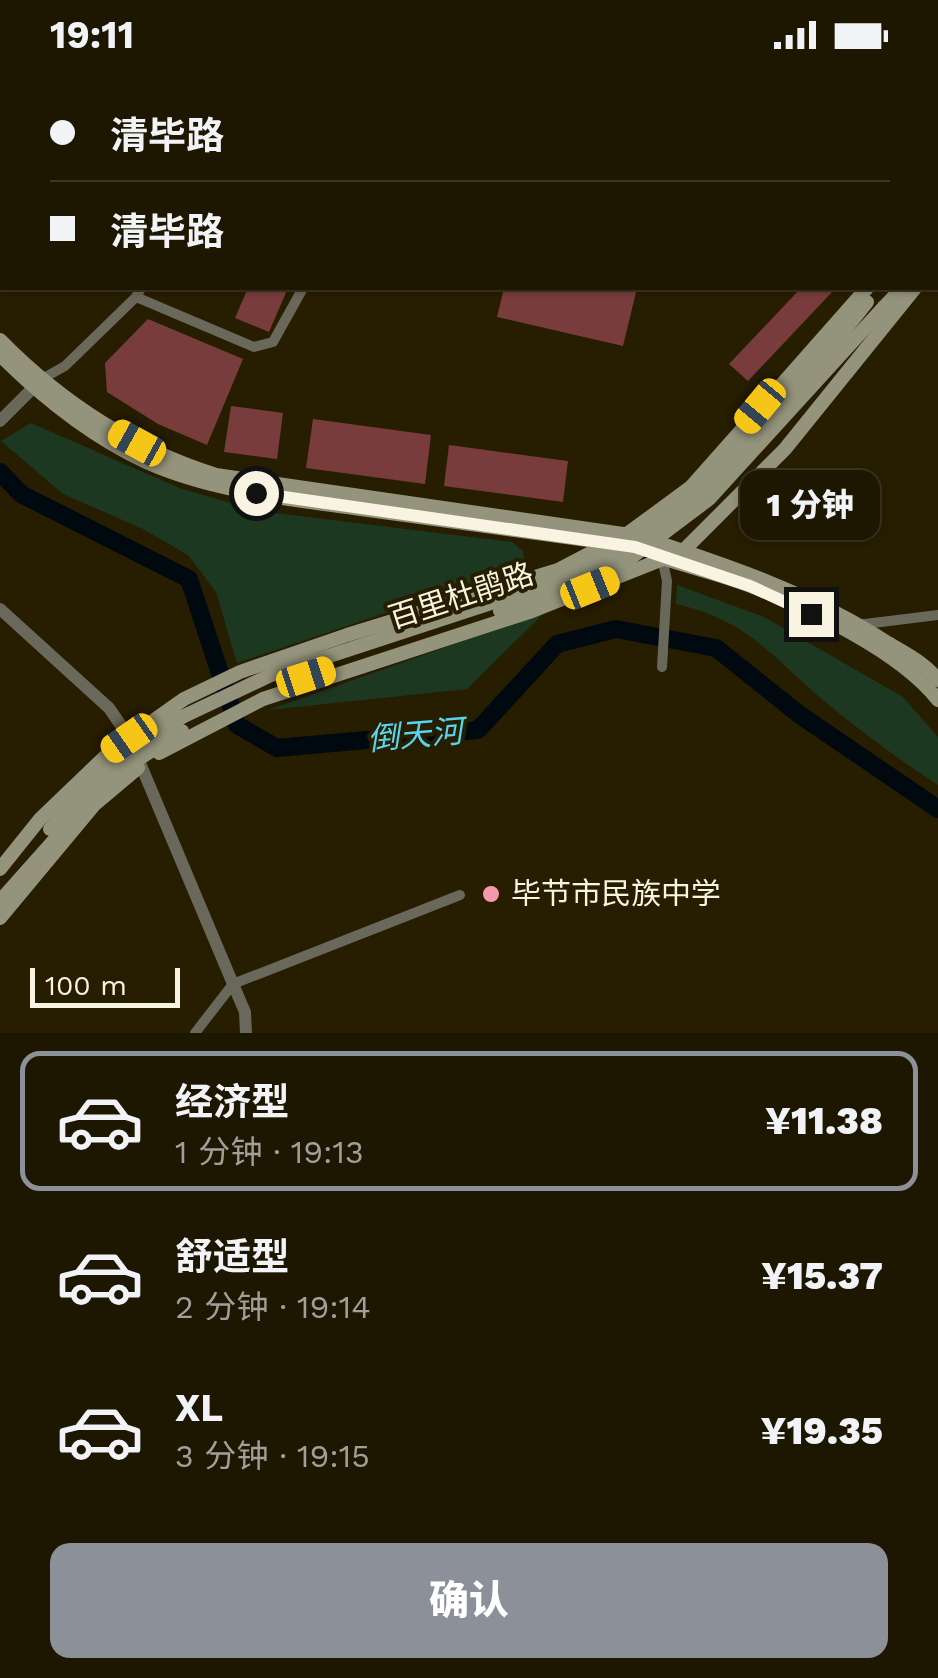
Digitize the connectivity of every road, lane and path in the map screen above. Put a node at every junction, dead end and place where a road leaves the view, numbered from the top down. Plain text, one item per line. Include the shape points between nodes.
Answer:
1 (302, 290) edge
2 (900, 290) edge
3 (913, 290) edge
4 (138, 292) edge
5 (867, 295) edge
6 (0, 340) edge
7 (0, 354) edge
8 (38, 384) junction
9 (4, 417) edge
10 (627, 534) junction
11 (608, 543) junction
12 (682, 551) junction
13 (662, 558) junction
14 (0, 610) edge
15 (938, 616) edge
16 (860, 624) junction
17 (842, 629) junction
18 (662, 668) dead end
19 (938, 680) edge
20 (938, 700) edge
21 (129, 738) junction
22 (141, 761) junction
23 (0, 869) edge
24 (0, 886) edge
25 (460, 895) dead end
26 (0, 901) edge
27 (0, 918) edge
28 (233, 984) junction
29 (195, 1033) edge
30 (246, 1033) edge

1 - 4 street via 273,342 254,347
2 - 22 main road, 百里杜鹃路, bridge via 710,499 628,560 556,594 271,688 182,732
3 - 12 main road via 784,449
4 - 8 street via 65,366
5 - 10 main road via 691,487
5 - 24 main road, 百里杜鹃路, bridge via 837,340 703,490 653,531 560,583 270,675 182,718 84,791
6 - 8 main road
7 - 8 main road
8 - 9 street
8 - 10 main road via 143,447 216,475
8 - 11 main road via 86,428 146,462 196,480 293,500
10 - 11 main road
10 - 12 main road
11 - 13 main road
11 - 21 main road via 558,570 240,672 188,697
12 - 13 main road
12 - 16 main road via 754,575
13 - 17 main road via 750,586
13 - 18 street
13 - 22 main road via 532,611 263,700
14 - 21 street via 109,708
15 - 16 street
16 - 17 street
16 - 19 main road
17 - 20 main road via 921,678
21 - 22 street
21 - 23 main road via 40,819
22 - 26 main road, 百里杜鹃路, bridge via 98,791
22 - 27 main road via 94,805
22 - 28 street
25 - 28 street
28 - 29 street
28 - 30 street

